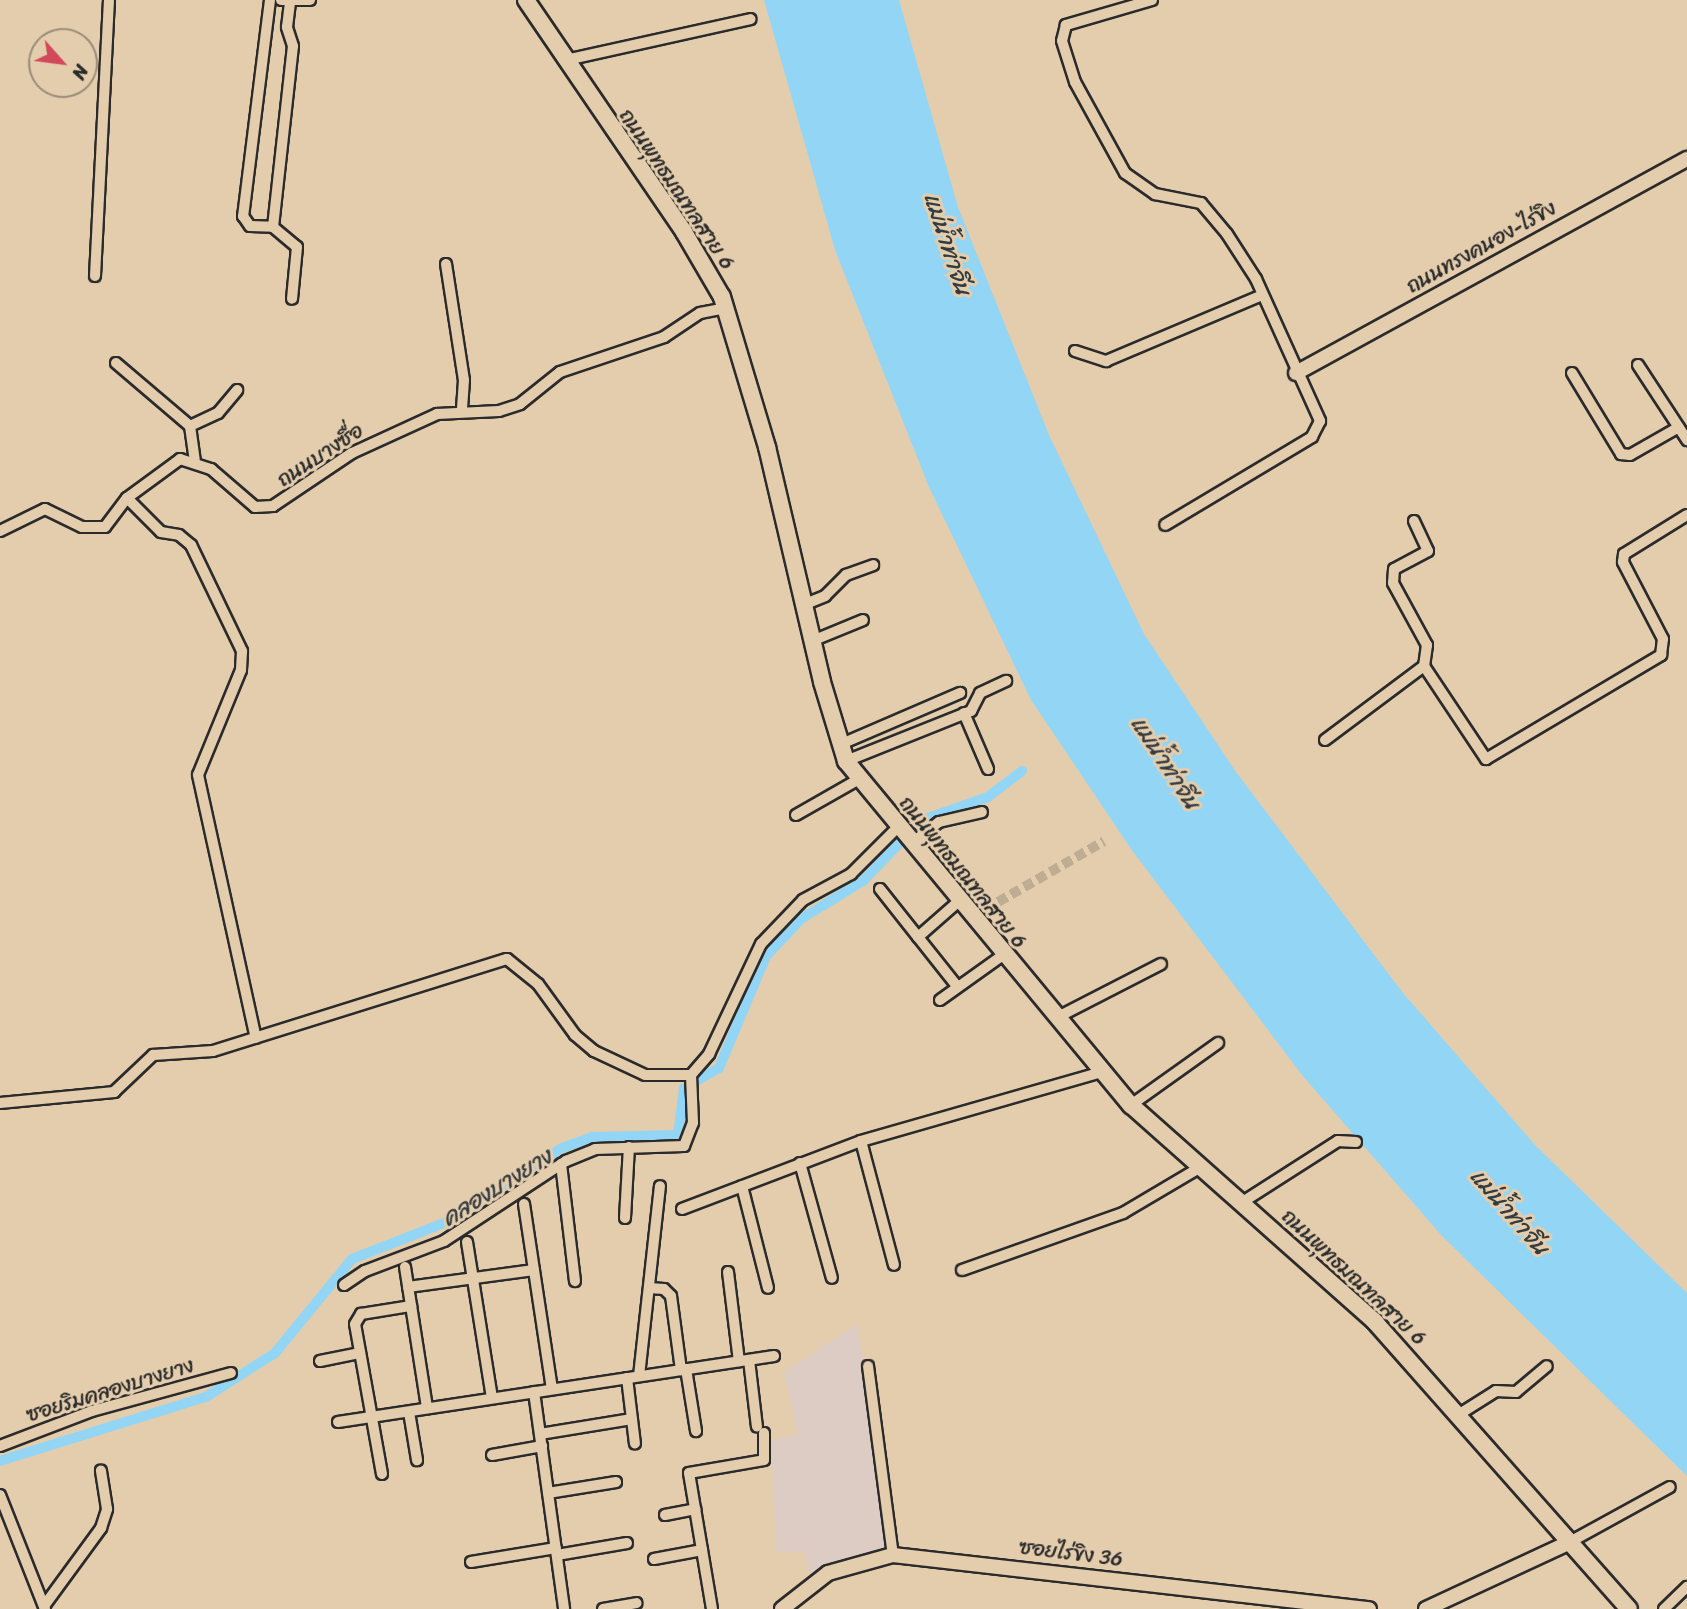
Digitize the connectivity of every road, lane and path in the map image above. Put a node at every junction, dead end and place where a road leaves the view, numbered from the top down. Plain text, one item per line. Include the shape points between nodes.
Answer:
1 (109, 0) edge
2 (270, 0) edge
3 (281, 0) edge
4 (310, 0) edge
5 (526, 0) edge
6 (1152, 0) edge
7 (290, 1) edge
8 (751, 19) dead end
9 (566, 60) junction
10 (1687, 159) edge
11 (273, 227) junction
12 (446, 264) dead end
13 (95, 276) dead end
14 (1262, 295) junction
15 (292, 299) dead end
16 (726, 308) junction
17 (1075, 351) dead end
18 (116, 363) dead end
19 (1638, 366) dead end
20 (1296, 373) junction
21 (1573, 373) dead end
22 (237, 390) dead end
23 (462, 409) junction
24 (1679, 427) junction
25 (190, 432) junction
26 (1687, 440) edge
27 (195, 457) junction
28 (127, 498) junction
29 (1687, 515) edge
30 (1414, 521) dead end
31 (1164, 525) dead end
32 (0, 531) edge
33 (873, 565) dead end
34 (803, 605) junction
35 (863, 620) dead end
36 (812, 641) junction
37 (1424, 666) junction
38 (1006, 681) dead end
39 (960, 693) dead end
40 (964, 713) junction
41 (1325, 740) dead end
42 (839, 744) junction
43 (846, 761) junction
44 (988, 769) dead end
45 (859, 779) junction
46 (982, 813) dead end
47 (796, 815) dead end
48 (898, 827) junction
49 (912, 844) junction
50 (880, 889) dead end
51 (959, 901) junction
52 (918, 937) junction
53 (1003, 955) junction
54 (1161, 964) dead end
55 (957, 986) junction
56 (940, 1000) dead end
57 (1056, 1018) junction
58 (257, 1038) junction
59 (1218, 1043) dead end
60 (1102, 1072) junction
61 (692, 1077) junction
62 (0, 1103) edge
63 (1131, 1105) junction
64 (862, 1141) junction
65 (1356, 1142) dead end
66 (629, 1147) junction
67 (800, 1163) junction
68 (561, 1164) junction
69 (1199, 1168) junction
70 (660, 1185) dead end
71 (742, 1186) junction
72 (1241, 1203) junction
73 (524, 1204) dead end
74 (682, 1209) dead end
75 (625, 1218) dead end
76 (467, 1242) dead end
77 (894, 1265) dead end
78 (405, 1267) dead end
79 (534, 1270) junction
80 (962, 1270) dead end
81 (728, 1272) dead end
82 (832, 1278) dead end
83 (473, 1280) junction
84 (575, 1281) dead end
85 (344, 1284) dead end
86 (408, 1287) junction
87 (649, 1288) junction
88 (768, 1289) dead end
89 (411, 1307) junction
90 (360, 1353) junction
91 (775, 1356) dead end
92 (320, 1361) dead end
93 (744, 1361) junction
94 (867, 1366) dead end
95 (1547, 1366) dead end
96 (684, 1369) junction
97 (231, 1373) dead end
98 (633, 1377) junction
99 (552, 1389) junction
100 (534, 1392) junction
101 (492, 1398) junction
102 (427, 1408) junction
103 (409, 1412) junction
104 (1458, 1415) junction
105 (372, 1418) junction
106 (632, 1419) junction
107 (338, 1422) dead end
108 (696, 1431) dead end
109 (540, 1434) junction
110 (635, 1444) dead end
111 (0, 1446) edge
112 (542, 1446) junction
113 (492, 1455) dead end
114 (416, 1461) dead end
115 (101, 1470) dead end
116 (382, 1474) dead end
117 (616, 1482) dead end
118 (1670, 1487) dead end
119 (548, 1493) junction
120 (0, 1495) edge
121 (695, 1509) junction
122 (665, 1515) dead end
123 (627, 1543) dead end
124 (1568, 1543) junction
125 (702, 1549) junction
126 (556, 1552) junction
127 (893, 1555) junction
128 (654, 1559) dead end
129 (471, 1562) dead end
130 (1687, 1587) edge
131 (636, 1603) dead end
132 (1285, 1604) edge
133 (45, 1607) edge
134 (564, 1609) edge
135 (603, 1609) edge
136 (712, 1609) edge
137 (782, 1609) edge
138 (1369, 1609) edge
139 (1426, 1609) edge
140 (1629, 1609) edge
141 (1664, 1609) edge

1 - 13 street
2 - 11 street via 243,216 250,226
3 - 7 street
4 - 7 street
5 - 9 main road, ถนนพุทธมณฑลสาย 6
6 - 14 street via 1066,25 1062,41 1075,82 1125,173 1155,194 1204,205 1239,251
7 - 11 street via 287,27 293,46
8 - 9 street
9 - 16 main road, ถนนพุทธมณฑลสาย 6 via 692,243
10 - 20 street, ถนนทรงคนอง-ไร่ขิง
11 - 15 street via 297,247
12 - 23 street via 464,380
14 - 17 street via 1106,361
14 - 20 street
16 - 23 street, ถนนบางซื่อ via 700,313 664,337 559,372 520,404 491,412
16 - 34 main road, ถนนพุทธมณฑลสาย 6 via 767,447
18 - 25 street
19 - 24 street
20 - 31 street via 1320,421 1316,433
21 - 24 street via 1621,454 1630,455
22 - 25 street via 218,413
23 - 27 street, ถนนบางซื่อ via 438,414 372,442 273,506 255,507
24 - 26 street
25 - 27 street
27 - 28 street via 166,465
28 - 32 street via 105,527 96,530 45,509
28 - 58 street via 161,533 179,535 191,545 242,652 241,670 198,775
29 - 37 street via 1624,554 1623,562 1663,639 1661,655 1486,759
30 - 37 street via 1428,551 1396,568 1392,576 1427,645
33 - 34 street via 846,575 825,596
34 - 36 main road, ถนนพุทธมณฑลสาย 6
35 - 36 street
36 - 42 main road, ถนนพุทธมณฑลสาย 6
37 - 41 street
38 - 40 street via 980,693 974,708
39 - 42 street
40 - 43 street
40 - 44 street
42 - 43 main road, ถนนพุทธมณฑลสาย 6
43 - 45 main road, ถนนพุทธมณฑลสาย 6
45 - 47 street
45 - 48 main road, ถนนพุทธมณฑลสาย 6
46 - 49 street via 939,822
48 - 49 main road, ถนนพุทธมณฑลสาย 6
48 - 61 street via 851,874 803,900 761,944 709,1054
49 - 51 main road, ถนนพุทธมณฑลสาย 6
50 - 52 street
51 - 52 street
51 - 53 main road, ถนนพุทธมณฑลสาย 6
52 - 55 street
53 - 55 street
53 - 57 main road, ถนนพุทธมณฑลสาย 6
54 - 57 street
55 - 56 street
57 - 60 main road, ถนนพุทธมณฑลสาย 6
58 - 61 street via 507,959 538,984 575,1035 594,1051 645,1075
58 - 62 street via 188,1056 153,1055 114,1092
59 - 63 street
60 - 63 main road, ถนนพุทธมณฑลสาย 6
60 - 64 street
61 - 66 street via 691,1134 684,1146
63 - 69 main road, ถนนพุทธมณฑลสาย 6
64 - 67 street
64 - 77 street
65 - 72 street via 1338,1141
66 - 68 street via 595,1149
66 - 75 street
67 - 71 street
67 - 82 street
68 - 84 street
68 - 85 street via 444,1241 365,1270
69 - 72 main road, ถนนพุทธมณฑลสาย 6
69 - 80 street via 1123,1213
70 - 87 street
71 - 74 street
71 - 88 street
72 - 104 main road, ถนนพุทธมณฑลสาย 6 via 1375,1322
73 - 79 street
76 - 83 street
78 - 86 street
79 - 83 street
79 - 99 street
81 - 93 street
83 - 86 street
83 - 101 street
86 - 89 street
87 - 96 street via 664,1289 671,1296
87 - 98 street
89 - 90 street via 356,1318
89 - 102 street
90 - 92 street
90 - 105 street
91 - 93 street
93 - 96 street
93 - 121 street via 764,1460 689,1473
94 - 127 street
95 - 104 street via 1516,1392 1496,1391
96 - 98 street
96 - 108 street
97 - 111 street, ซอยริมคลองบางยาง via 92,1411
98 - 99 street
98 - 106 street
99 - 100 street
100 - 101 street
100 - 109 street
101 - 102 street
102 - 103 street
103 - 105 street
103 - 114 street
104 - 124 main road, ถนนพุทธมณฑลสาย 6
105 - 107 street
105 - 116 street
106 - 109 street
106 - 110 street
109 - 112 street
112 - 113 street
112 - 119 street
115 - 133 street via 107,1509 102,1528
117 - 119 street
118 - 124 street
119 - 126 street
120 - 133 street
121 - 122 street
121 - 125 street
123 - 126 street
124 - 139 street
124 - 140 main road, ถนนพุทธมณฑลสาย 6
125 - 128 street
125 - 136 street
126 - 129 street
126 - 134 street
127 - 132 street, ซอยไร่ขิง 36
127 - 137 street, ซอยไร่ขิง 36 via 828,1573
130 - 141 street
131 - 135 street
132 - 138 street, ซอยไร่ขิง 36

